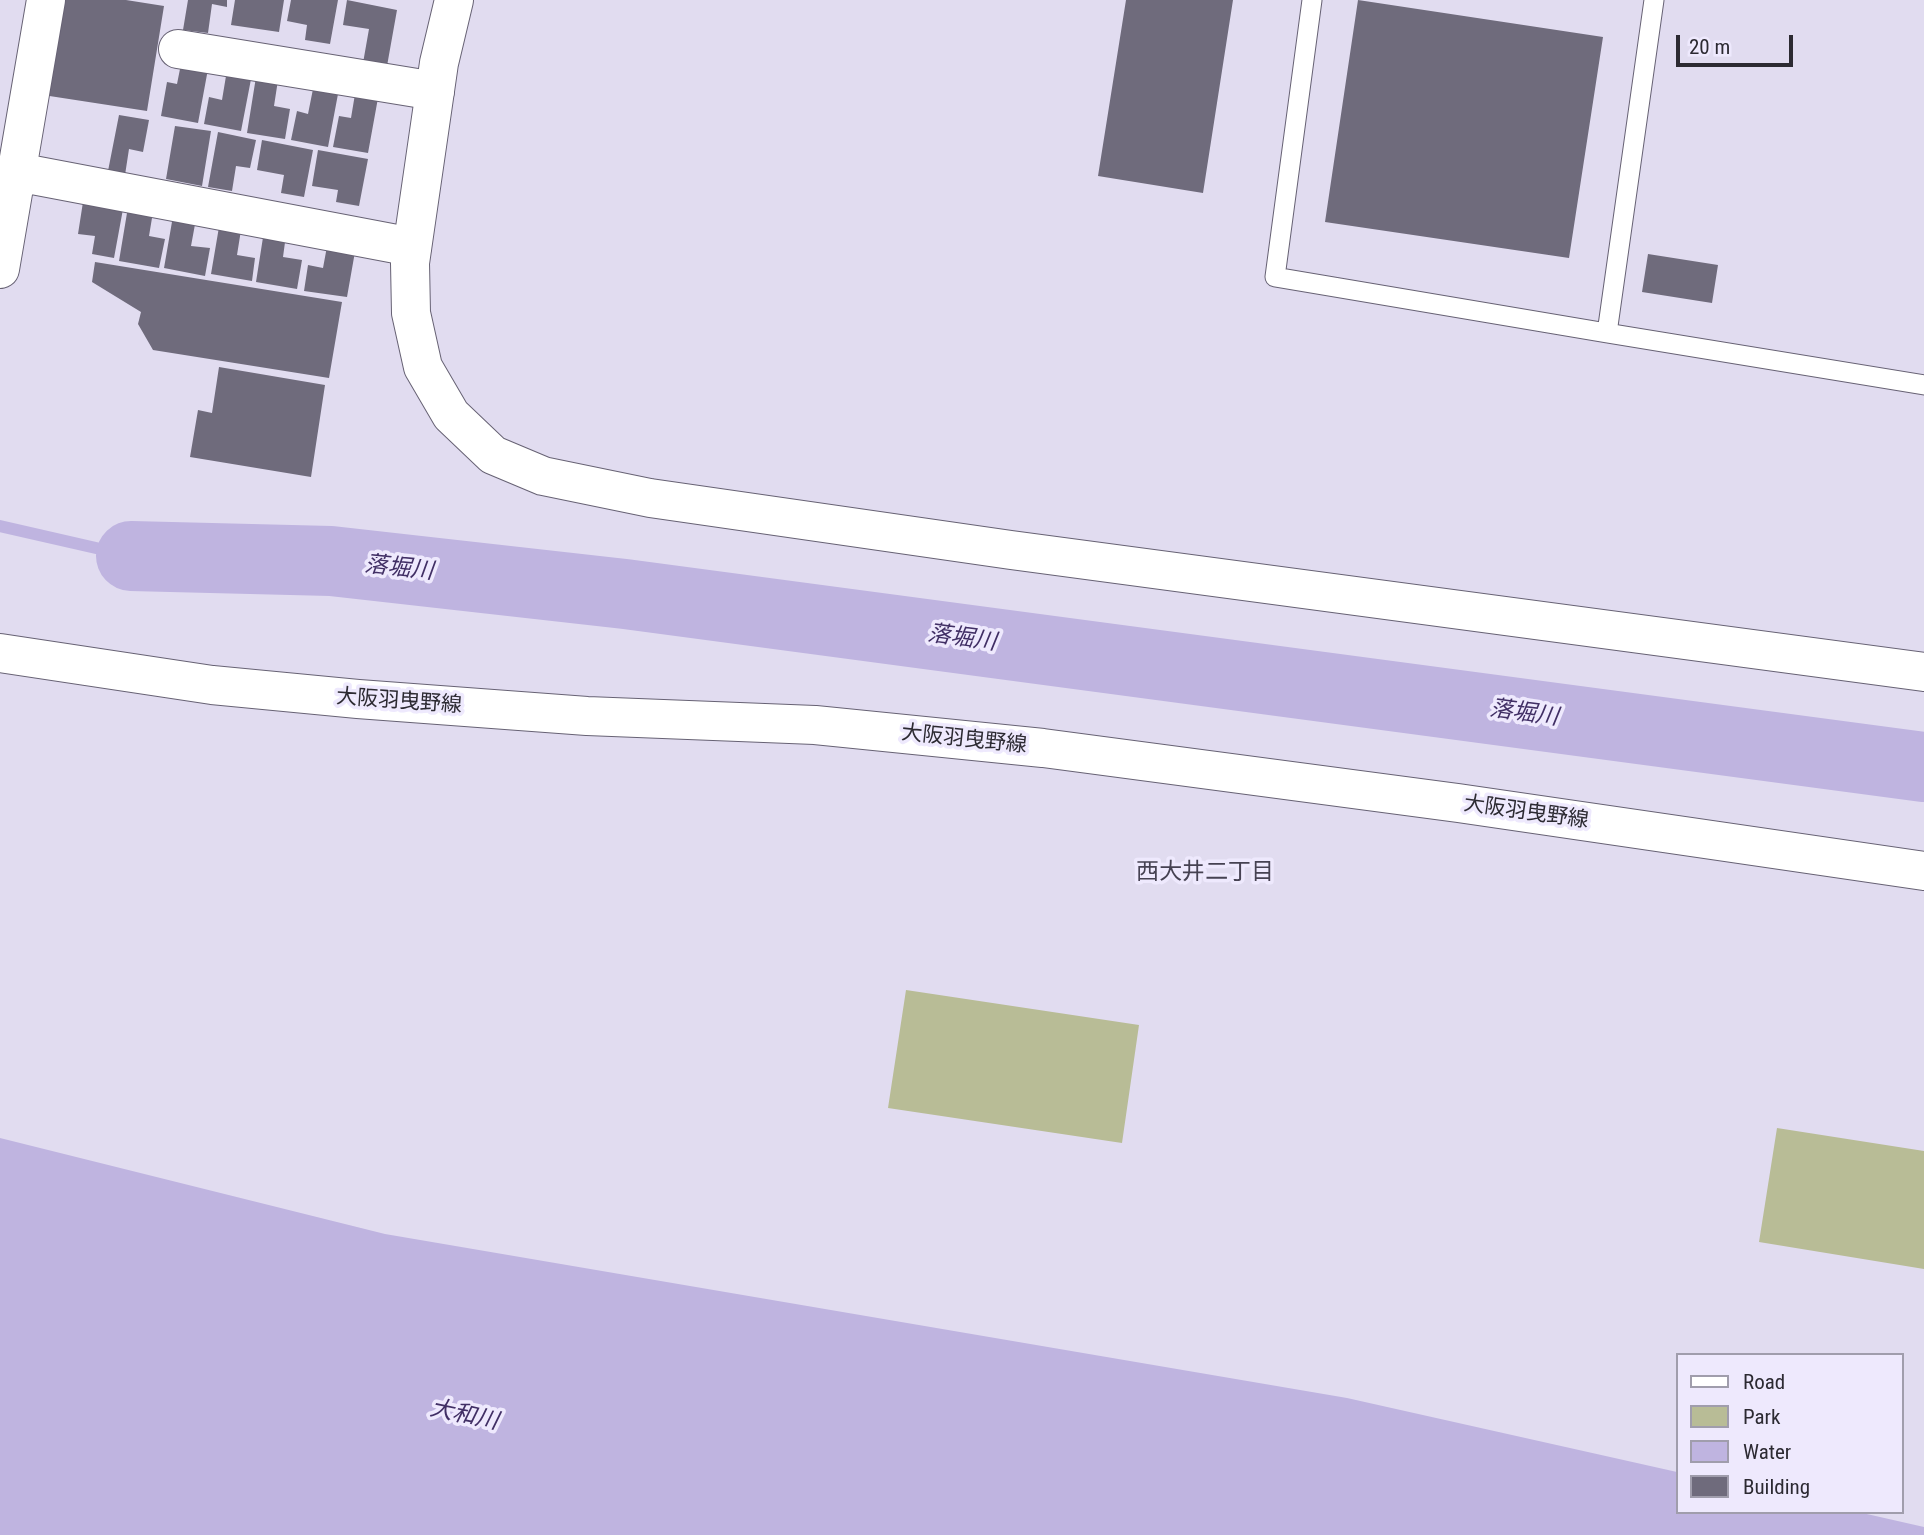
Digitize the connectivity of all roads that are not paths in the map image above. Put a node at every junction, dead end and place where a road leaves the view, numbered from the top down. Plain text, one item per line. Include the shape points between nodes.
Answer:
1 (47, 0) edge
2 (454, 0) edge
3 (1312, 0) edge
4 (1654, 0) edge
5 (178, 49) dead end
6 (435, 91) junction
7 (17, 172) junction
8 (412, 247) junction
9 (0, 269) edge
10 (1607, 333) junction
11 (1924, 385) edge
12 (0, 653) edge
13 (1924, 672) edge
14 (1924, 871) edge

1 - 7 street
2 - 6 street
3 - 10 lane via 1275,277
4 - 10 lane
5 - 6 street
6 - 8 street
7 - 8 street
7 - 9 street
8 - 13 street via 411,313 423,366 451,415 493,455 542,476 650,498 1010,550
10 - 11 lane
12 - 14 street, 大阪羽曳野線 via 212,685 358,699 587,716 815,725 1043,748

